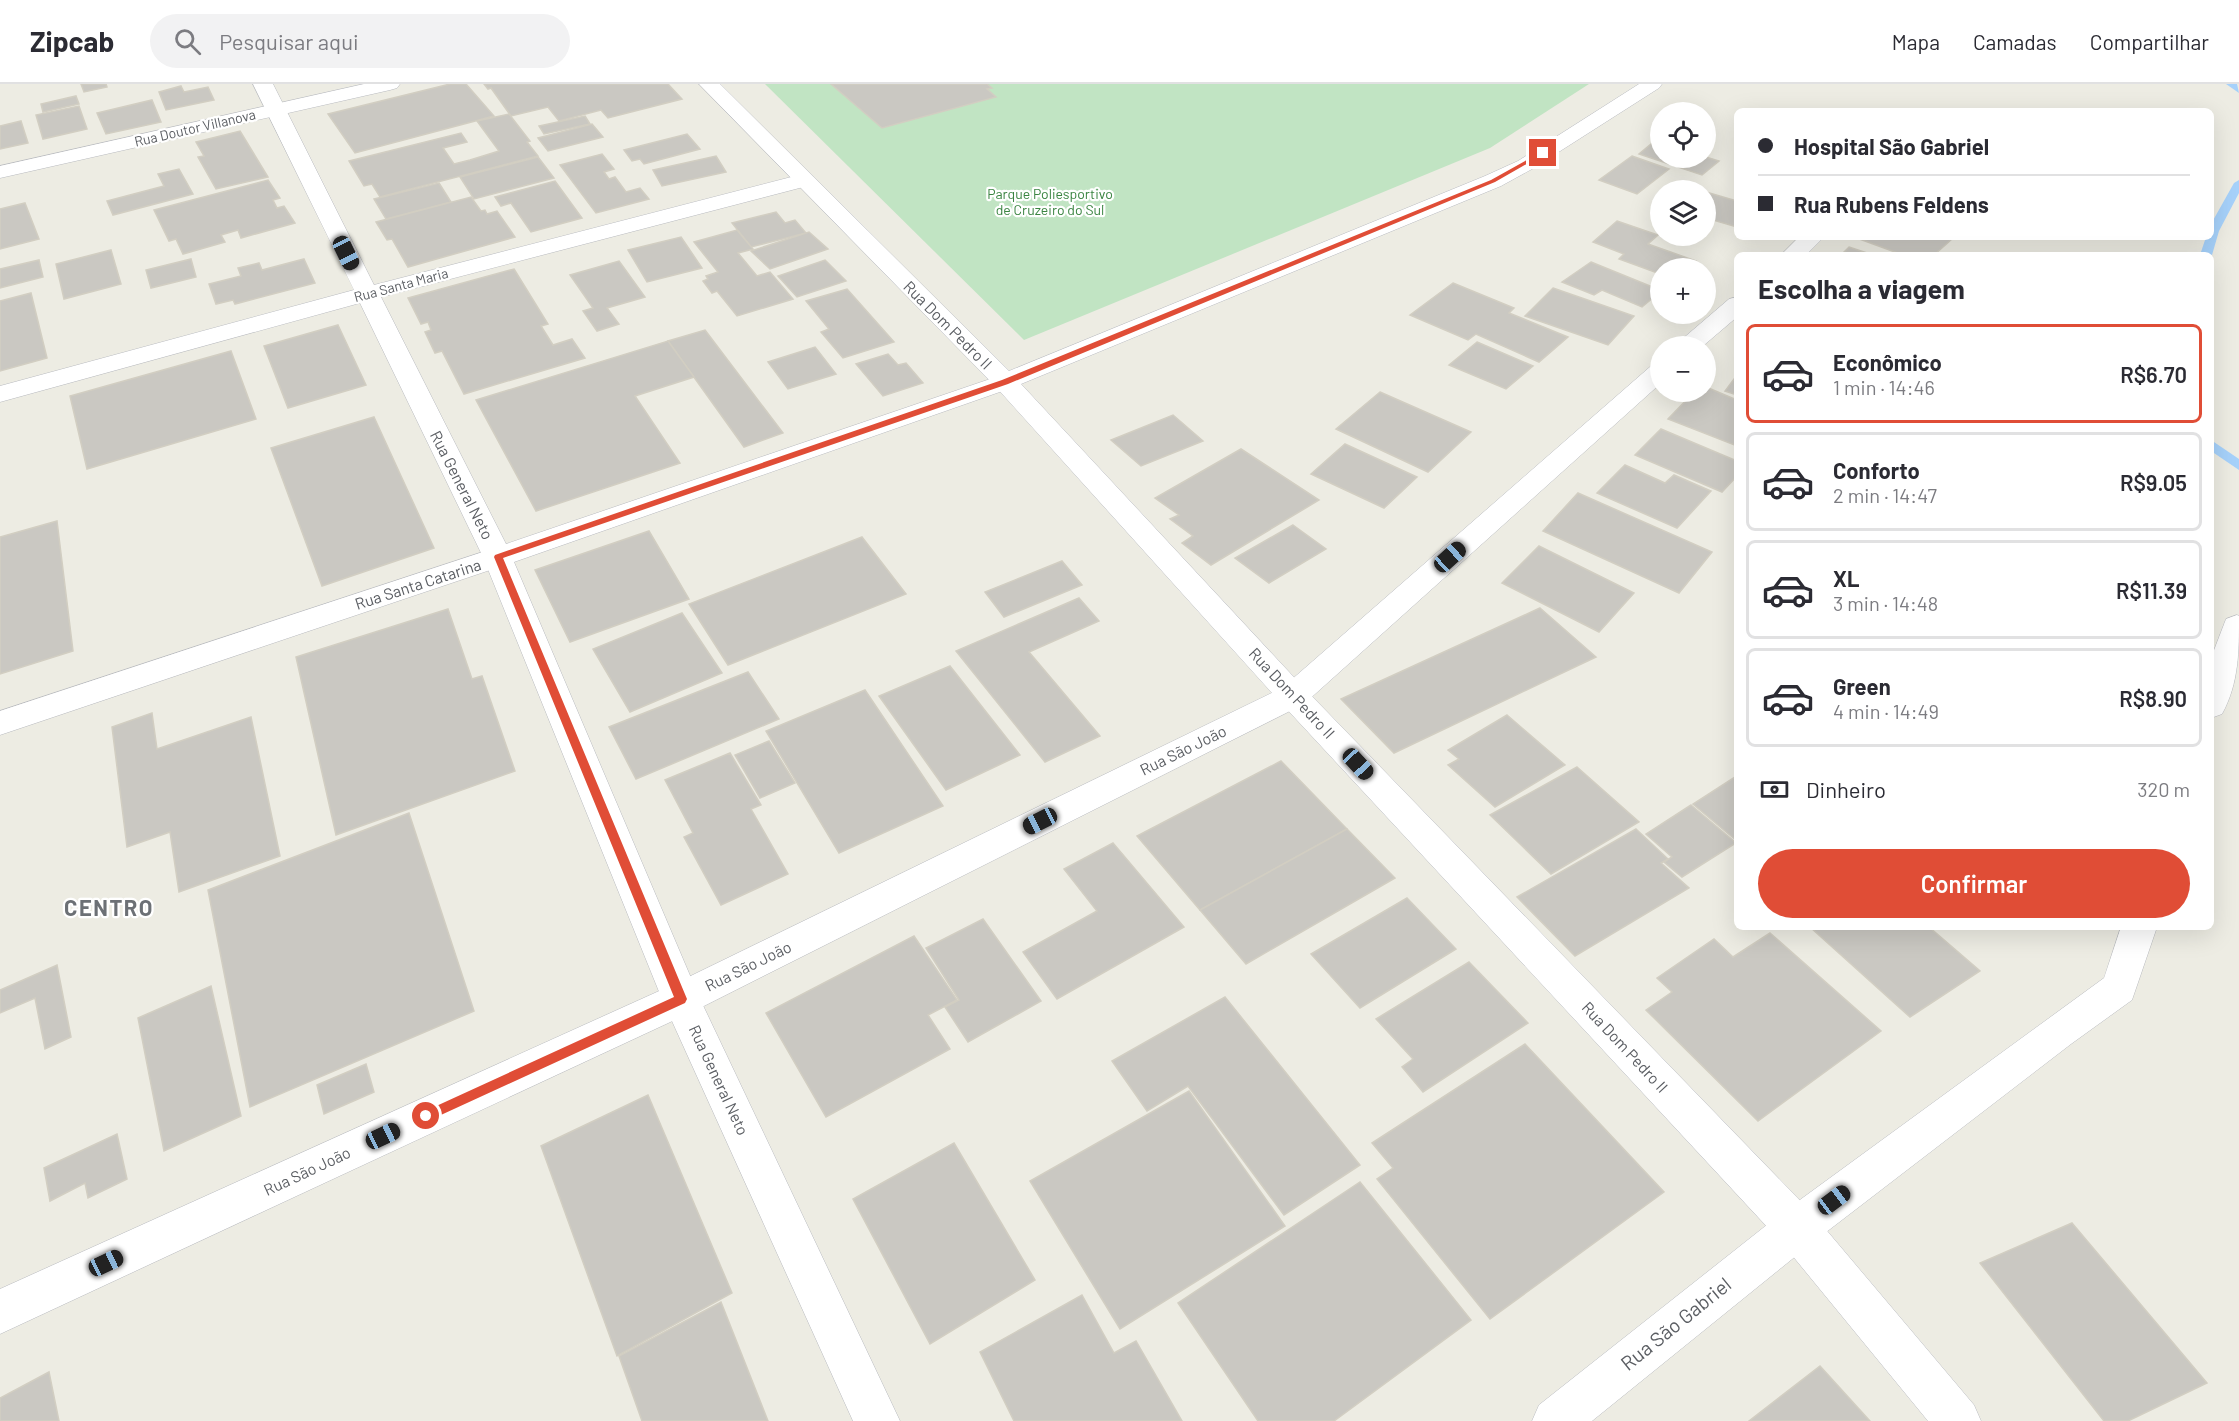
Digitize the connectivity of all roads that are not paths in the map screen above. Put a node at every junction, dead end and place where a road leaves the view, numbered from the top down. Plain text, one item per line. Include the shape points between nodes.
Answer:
1 (390, 84) edge
2 (709, 84) edge
3 (1652, 84) edge
4 (270, 97) edge
5 (0, 172) edge
6 (803, 180) junction
7 (1810, 240) edge
8 (1796, 252) edge
9 (366, 294) junction
10 (1734, 307) edge
11 (1700, 336) edge
12 (1650, 380) edge
13 (1005, 382) junction
14 (0, 394) edge
15 (498, 557) junction
16 (2237, 626) dead end
17 (1293, 696) junction
18 (2214, 697) edge
19 (0, 723) edge
20 (2138, 930) edge
21 (681, 999) junction
22 (1797, 1228) junction
23 (0, 1312) edge
24 (877, 1421) edge
25 (1555, 1421) edge
26 (1958, 1421) edge

1 - 4 street, Rua Doutor Villanova
2 - 6 street, Rua Dom Pedro II
3 - 13 street, Rua Santa Catarina via 1525,165 1493,181
4 - 5 street, Rua Doutor Villanova
4 - 9 street, Rua General Neto
6 - 9 street, Rua Santa Maria
6 - 13 street, Rua Dom Pedro II
7 - 8 street
9 - 14 street, Rua Santa Maria
9 - 15 street, Rua General Neto
10 - 11 street
12 - 17 street, Rua São João
13 - 15 street, Rua Santa Catarina
13 - 17 street, Rua Dom Pedro II
15 - 19 street, Rua Santa Catarina
15 - 21 street, Rua General Neto
16 - 18 street
17 - 21 street, Rua São João
17 - 22 street, Rua Dom Pedro II
20 - 22 street, Rua São Gabriel via 2119,988
21 - 23 street, Rua São João
21 - 24 street, Rua General Neto
22 - 25 street, Rua São Gabriel
22 - 26 street, Rua Dom Pedro II

